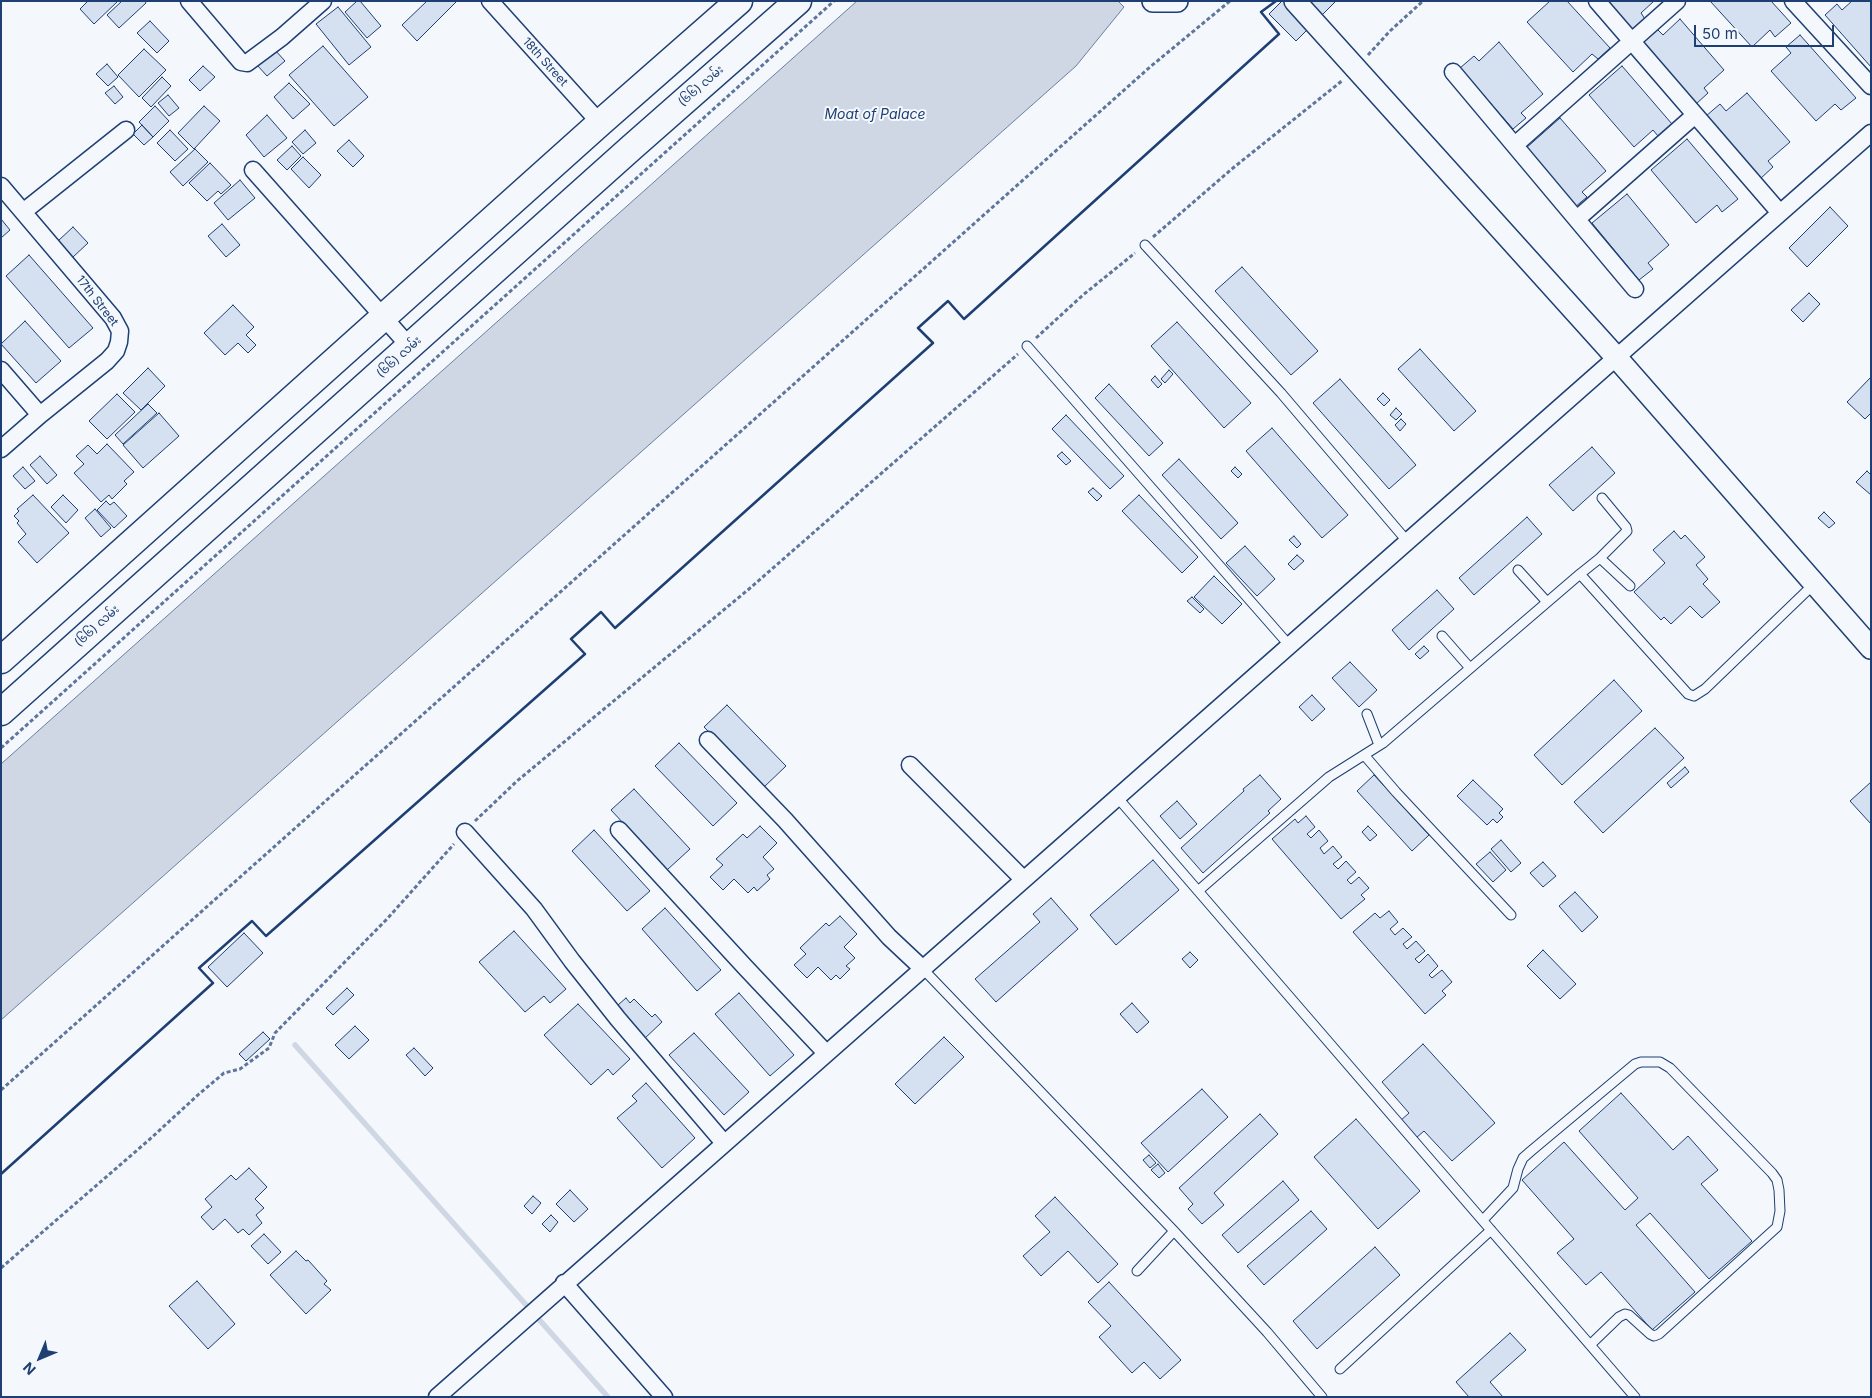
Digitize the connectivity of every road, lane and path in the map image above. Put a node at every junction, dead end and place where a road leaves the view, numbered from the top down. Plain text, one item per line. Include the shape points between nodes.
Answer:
1 (190, 1) edge
2 (323, 1) edge
3 (490, 1) edge
4 (739, 1) edge
5 (798, 1) edge
6 (834, 1) edge
7 (1153, 1) edge
8 (1177, 1) edge
9 (1230, 1) edge
10 (1295, 1) edge
11 (1422, 1) edge
12 (1597, 1) edge
13 (1677, 1) edge
14 (1792, 1) edge
15 (1631, 41) junction
16 (1356, 68) junction
17 (1453, 72) dead end
18 (1871, 86) edge
19 (1695, 116) junction
20 (600, 123) junction
21 (126, 130) dead end
22 (1871, 133) edge
23 (1516, 144) junction
24 (253, 170) dead end
25 (1, 186) edge
26 (23, 212) junction
27 (1780, 213) junction
28 (1577, 219) junction
29 (1145, 245) junction
30 (1635, 289) dead end
31 (382, 318) junction
32 (1027, 346) junction
33 (410, 347) junction
34 (1616, 357) junction
35 (1, 370) edge
36 (40, 415) junction
37 (1, 449) edge
38 (1602, 498) dead end
39 (1408, 541) junction
40 (1600, 558) junction
41 (1518, 570) dead end
42 (1580, 574) junction
43 (1815, 584) junction
44 (1630, 586) dead end
45 (1547, 602) junction
46 (1442, 636) dead end
47 (1289, 645) junction
48 (1871, 648) edge
49 (1, 660) edge
50 (1470, 668) junction
51 (1, 712) edge
52 (1367, 714) dead end
53 (708, 740) dead end
54 (1379, 745) junction
55 (1, 748) edge
56 (1365, 756) junction
57 (910, 765) dead end
58 (1117, 797) junction
59 (619, 830) dead end
60 (465, 832) junction
61 (1023, 880) junction
62 (1198, 891) junction
63 (1511, 915) dead end
64 (922, 968) junction
65 (826, 1053) junction
66 (1, 1090) edge
67 (724, 1142) junction
68 (1483, 1220) junction
69 (1491, 1230) junction
70 (1174, 1231) junction
71 (1, 1268) edge
72 (1137, 1271) dead end
73 (564, 1283) junction
74 (1590, 1345) junction
75 (1340, 1368) dead end
76 (1634, 1396) edge
77 (437, 1397) edge
78 (664, 1397) edge
79 (1322, 1397) edge

1 - 2 street via 241,62 247,63
3 - 20 street, 18th Street
4 - 20 main road
5 - 33 main road, (၆၆) လမ်း
6 - 55 path
7 - 8 street
9 - 66 path via 1143,74
10 - 16 street
11 - 16 path
12 - 15 street
13 - 15 street
14 - 18 street
15 - 19 street
15 - 23 street
16 - 29 path
16 - 34 street
17 - 23 street
19 - 27 street
19 - 28 street
20 - 31 main road
21 - 26 street
22 - 27 street
23 - 28 street
24 - 31 street
25 - 26 street, 17th Street
26 - 36 street, 17th Street via 113,318 120,331 116,351 107,361
27 - 34 street
28 - 30 street
29 - 32 path
29 - 39 lane via 1281,393
31 - 33 street
31 - 49 main road
32 - 47 lane
32 - 60 path via 749,589 517,781
33 - 51 main road, (၆၆) လမ်း
34 - 39 street
34 - 43 street
35 - 36 street
36 - 37 street, 17th Street
38 - 40 lane via 1627,531
39 - 47 street
40 - 42 lane
40 - 44 lane
41 - 45 lane
42 - 43 lane via 1688,694 1694,696
42 - 45 lane
43 - 48 street
45 - 50 lane
46 - 50 lane
47 - 58 street
50 - 54 lane
52 - 54 lane
53 - 64 street via 785,820 889,937
54 - 56 lane
56 - 62 lane via 1329,777
56 - 63 lane
57 - 61 street
58 - 61 street
58 - 62 lane
59 - 65 street
60 - 67 street via 534,909 618,1019
60 - 71 path via 387,919 276,1033 269,1048 240,1069 224,1074 199,1094
61 - 64 street
62 - 68 lane
64 - 65 street
64 - 70 lane
65 - 67 street
67 - 73 street
68 - 69 lane
68 - 74 lane via 1513,1188 1523,1158 1634,1064 1641,1062 1660,1062 1670,1068 1772,1173 1779,1190 1777,1227 1659,1334 1650,1334 1624,1314
69 - 74 lane
69 - 75 lane
70 - 72 lane
70 - 79 lane
73 - 77 street
73 - 78 street
74 - 76 lane

